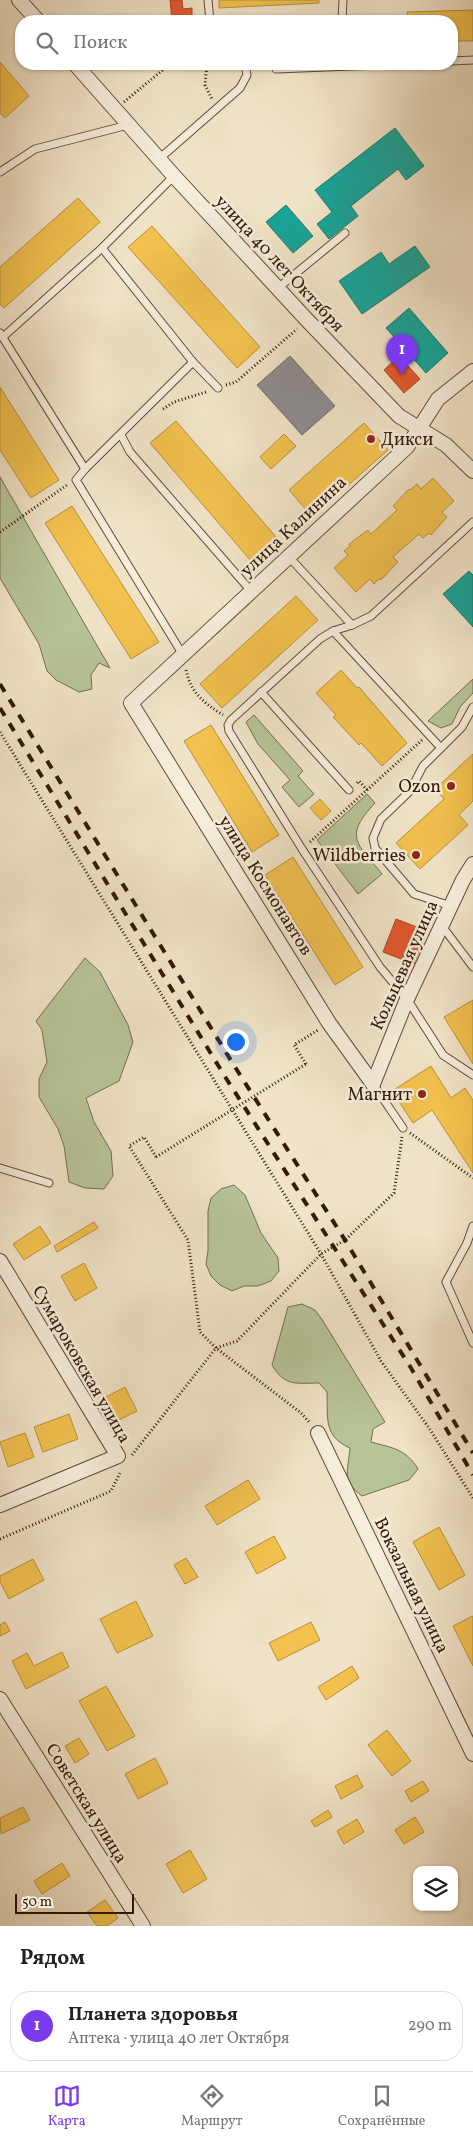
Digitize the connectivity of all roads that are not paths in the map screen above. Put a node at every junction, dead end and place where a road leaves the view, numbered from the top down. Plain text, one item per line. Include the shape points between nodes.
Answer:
1 (19, 0) edge
2 (208, 0) edge
3 (343, 0) edge
4 (33, 15) edge
5 (209, 15) edge
6 (342, 15) edge
7 (473, 60) edge
8 (458, 61) edge
9 (80, 70) edge
10 (246, 70) edge
11 (129, 125) junction
12 (159, 159) junction
13 (0, 172) edge
14 (174, 176) junction
15 (345, 233) dead end
16 (102, 248) junction
17 (278, 288) junction
18 (2, 335) edge
19 (193, 362) junction
20 (473, 371) edge
21 (218, 388) dead end
22 (418, 428) junction
23 (121, 435) junction
24 (85, 469) junction
25 (473, 471) edge
26 (473, 522) edge
27 (288, 557) junction
28 (251, 591) junction
29 (352, 625) junction
30 (333, 631) junction
31 (183, 655) junction
32 (261, 692) junction
33 (131, 702) joint
34 (473, 706) edge
35 (441, 748) junction
36 (349, 790) dead end
37 (473, 864) edge
38 (451, 906) junction
39 (442, 926) junction
40 (473, 967) edge
41 (407, 999) junction
42 (473, 1075) edge
43 (373, 1084) junction
44 (403, 1128) road end
45 (0, 1168) edge
46 (49, 1183) dead end
47 (473, 1226) edge
48 (0, 1261) edge
49 (473, 1343) edge
50 (318, 1433) road end
51 (0, 1505) edge
52 (0, 1699) edge
53 (473, 1754) edge
54 (143, 1926) edge

1 - 4 street
2 - 5 lane
3 - 6 lane
7 - 8 lane
9 - 11 street, улица 40 лет Октября
10 - 12 lane via 240,88
11 - 12 street, улица 40 лет Октября
11 - 13 lane via 35,150
12 - 14 street, улица 40 лет Октября
14 - 16 lane
14 - 17 street, улица 40 лет Октября
15 - 17 lane
16 - 18 lane
16 - 19 lane
17 - 22 street, улица 40 лет Октября via 400,416
18 - 24 lane
19 - 21 lane
19 - 23 lane
20 - 22 street, улица Калинина via 438,399
22 - 25 street, улица 40 лет Октября via 446,444
22 - 27 street, улица Калинина via 407,447
23 - 24 lane
23 - 28 lane via 130,452
24 - 31 lane via 76,480
26 - 29 lane via 371,616
27 - 28 street, улица Калинина
27 - 29 lane
28 - 31 street, улица Калинина
29 - 30 lane
30 - 32 lane
30 - 35 lane
31 - 33 street, улица Калинина
32 - 36 lane
32 - 41 lane via 231,720 229,731 380,967
33 - 43 street, улица Космонавтов via 329,1023
34 - 35 lane via 462,727
35 - 38 lane via 423,766 410,791 381,819 372,838 375,848 414,894
37 - 38 street, Кольцевая улица
38 - 39 street, Кольцевая улица
39 - 40 lane
39 - 41 street, Кольцевая улица
41 - 42 lane via 443,1055
41 - 43 street, Кольцевая улица
43 - 44 lane
45 - 46 lane
47 - 49 lane via 446,1282
48 - 51 street, Сумароковская улица via 118,1456
50 - 53 street, Вокзальная улица
52 - 54 street, Советская улица

